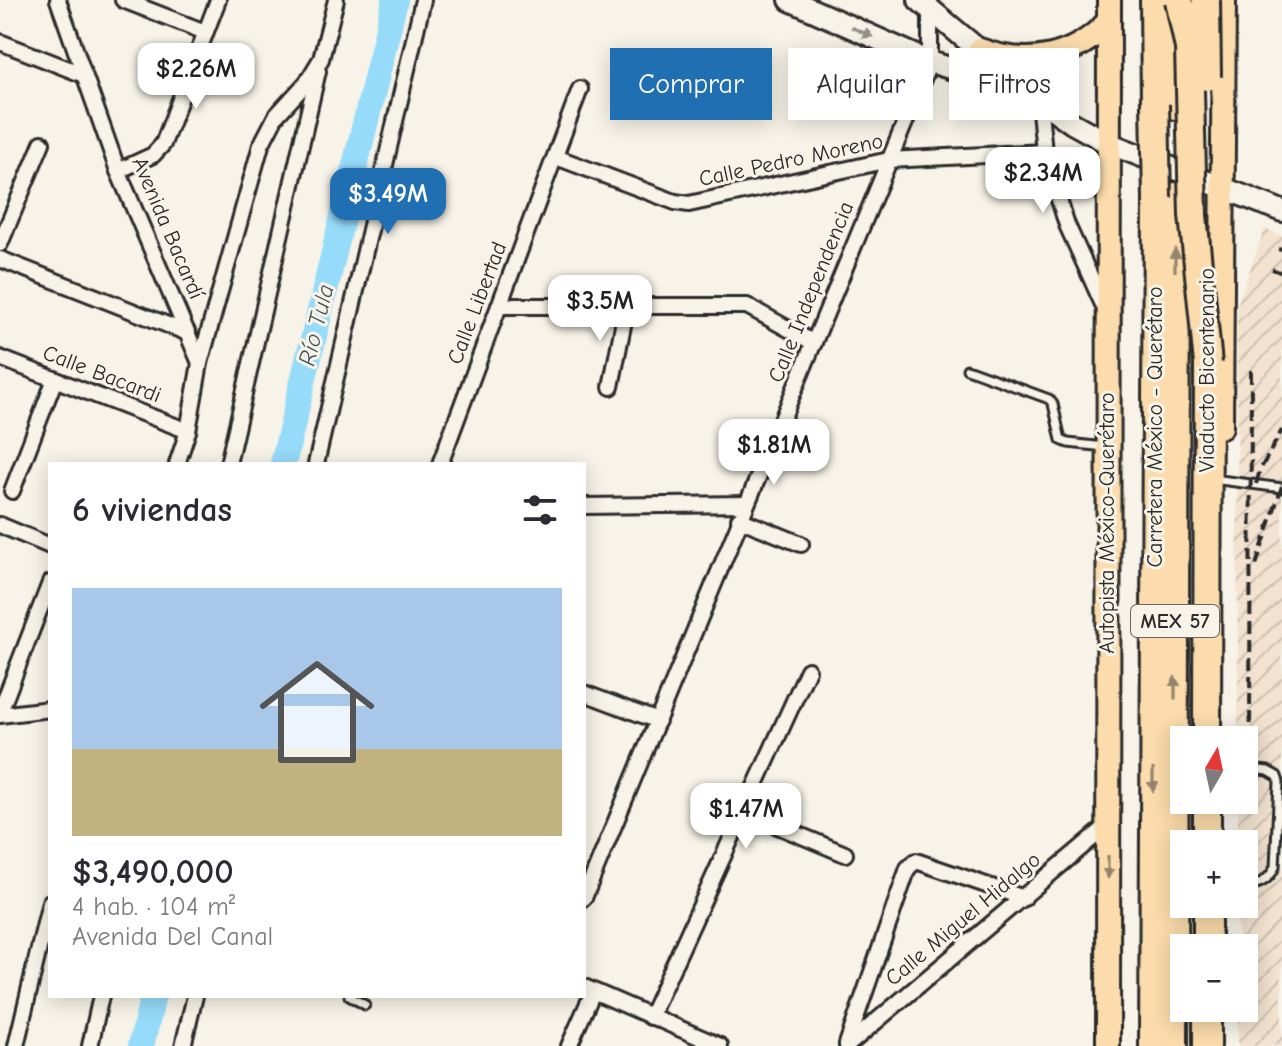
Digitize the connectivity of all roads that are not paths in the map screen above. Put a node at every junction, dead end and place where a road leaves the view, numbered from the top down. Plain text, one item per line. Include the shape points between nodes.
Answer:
1 (58, 0) edge
2 (123, 0) edge
3 (218, 0) edge
4 (336, 0) edge
5 (423, 0) edge
6 (790, 0) edge
7 (1154, 0) edge
8 (1177, 0) edge
9 (1206, 0) edge
10 (1224, 0) edge
11 (925, 4) edge
12 (1109, 10) edge
13 (205, 32) junction
14 (0, 42) edge
15 (898, 48) edge
16 (929, 48) edge
17 (978, 48) edge
18 (1074, 48) edge
19 (321, 59) junction
20 (84, 75) junction
21 (580, 89) dead end
22 (1165, 105) junction
23 (906, 120) edge
24 (1038, 120) edge
25 (1072, 120) edge
26 (42, 143) dead end
27 (1108, 143) junction
28 (1044, 152) junction
29 (556, 157) junction
30 (889, 160) junction
31 (118, 171) junction
32 (1223, 186) junction
33 (1166, 197) junction
34 (1282, 211) edge
35 (0, 244) edge
36 (0, 259) edge
37 (627, 305) junction
38 (499, 306) junction
39 (1107, 313) junction
40 (188, 333) junction
41 (814, 343) junction
42 (0, 358) edge
43 (200, 363) junction
44 (1208, 364) junction
45 (967, 369) dead end
46 (55, 379) junction
47 (611, 387) dead end
48 (188, 431) junction
49 (1107, 448) junction
50 (178, 462) edge
51 (228, 462) edge
52 (316, 462) edge
53 (441, 462) edge
54 (1220, 480) junction
55 (1282, 488) edge
56 (12, 491) dead end
57 (746, 504) junction
58 (586, 506) edge
59 (739, 519) junction
60 (0, 525) edge
61 (801, 544) dead end
62 (48, 545) edge
63 (48, 588) edge
64 (0, 667) edge
65 (808, 670) dead end
66 (15, 673) junction
67 (586, 694) edge
68 (48, 709) edge
69 (0, 713) edge
70 (658, 721) junction
71 (1207, 726) edge
72 (1218, 726) edge
73 (1258, 770) edge
74 (744, 812) junction
75 (1108, 825) junction
76 (845, 854) dead end
77 (1258, 884) edge
78 (586, 893) edge
79 (1024, 898) junction
80 (48, 910) edge
81 (589, 990) edge
82 (101, 998) edge
83 (195, 998) edge
84 (353, 998) edge
85 (365, 1005) dead end
86 (1153, 1012) junction
87 (650, 1017) junction
88 (1207, 1022) edge
89 (1217, 1022) edge
90 (16, 1046) edge
91 (90, 1046) edge
92 (183, 1046) edge
93 (569, 1046) edge
94 (720, 1046) edge
95 (846, 1046) edge
96 (1108, 1046) edge
97 (1146, 1046) edge
98 (1153, 1046) edge
99 (1174, 1046) edge
100 (1207, 1046) edge
101 (1216, 1046) edge

1 - 20 street, Avenida Bacardí
2 - 13 street
3 - 13 street
4 - 19 street
5 - 52 street
6 -> 15 main road
7 - 22 highway, Carretera México - Querétaro / MEX 57
8 - 22 highway, Carretera México - Querétaro / MEX 57
8 - 44 highway, bridge via 1189,48 1193,215
9 - 44 highway, Viaducto Bicentenario, bridge
10 - 32 main road
11 - 16 street, Calle Independencia
11 - 17 main road
12 - 18 main road
12 - 27 main road, Autopista México-Querétaro
13 - 31 street via 163,144 153,155
14 - 20 street
19 - 43 street via 276,116 261,145
19 - 51 street
20 - 31 street, Avenida Bacardí
21 - 29 street, Calle Libertad
22 - 33 highway, Carretera México - Querétaro / MEX 57
23 - 30 street, Calle Independencia
24 - 28 street
25 - 27 main road
26 - 35 street
27 - 32 main road
27 - 39 main road, Autopista México-Querétaro
28 - 30 street, Calle Pedro Moreno
28 - 39 street via 1067,225
29 - 30 street, Calle Pedro Moreno via 689,204
29 - 38 street, Calle Libertad
30 - 41 street, Calle Independencia
31 - 40 street, Avenida Bacardí
32 - 34 main road
32 - 54 main road
33 -> 86 highway, Carretera México - Querétaro / MEX 57
99 -> 33 highway, Carretera México - Querétaro / MEX 57
36 - 40 street
37 - 38 street
37 - 41 street via 747,306
37 - 47 street
38 - 53 street, Calle Libertad
39 - 49 main road, Autopista México-Querétaro
40 - 43 street, Avenida Bacardí
41 - 57 street, Calle Independencia
42 - 46 street, Calle Bacardi
43 - 48 street
44 - 71 highway, Viaducto Bicentenario
45 - 49 lane via 1049,399 1061,440
46 - 48 street, Calle Bacardi
46 - 56 street
48 - 50 street
49 - 75 main road, Autopista México-Querétaro
54 - 55 lane
54 - 72 main road
57 - 58 street
57 - 59 street, Calle Independencia
59 - 61 street
59 - 70 street, Calle Independencia
60 - 62 street
63 - 66 street
64 - 66 street
65 - 74 street
66 - 69 street
67 - 70 street
68 - 69 street
70 - 78 street, Calle Independencia
73 - 77 lane via 1277,776 1279,782 1275,867 1271,877
74 - 76 street
74 - 87 street
75 - 79 street, Calle Miguel Hidalgo
75 -> 96 main road, Autopista México-Querétaro
79 - 95 street, Calle Miguel Hidalgo
79 - 95 street via 916,861 908,868
80 - 90 street
81 - 87 street
81 - 93 street
82 - 91 street
83 - 92 street
84 - 85 lane
86 - 97 highway
86 - 98 highway, Carretera México - Querétaro / MEX 57
87 - 94 street
88 - 100 highway
89 - 101 main road

